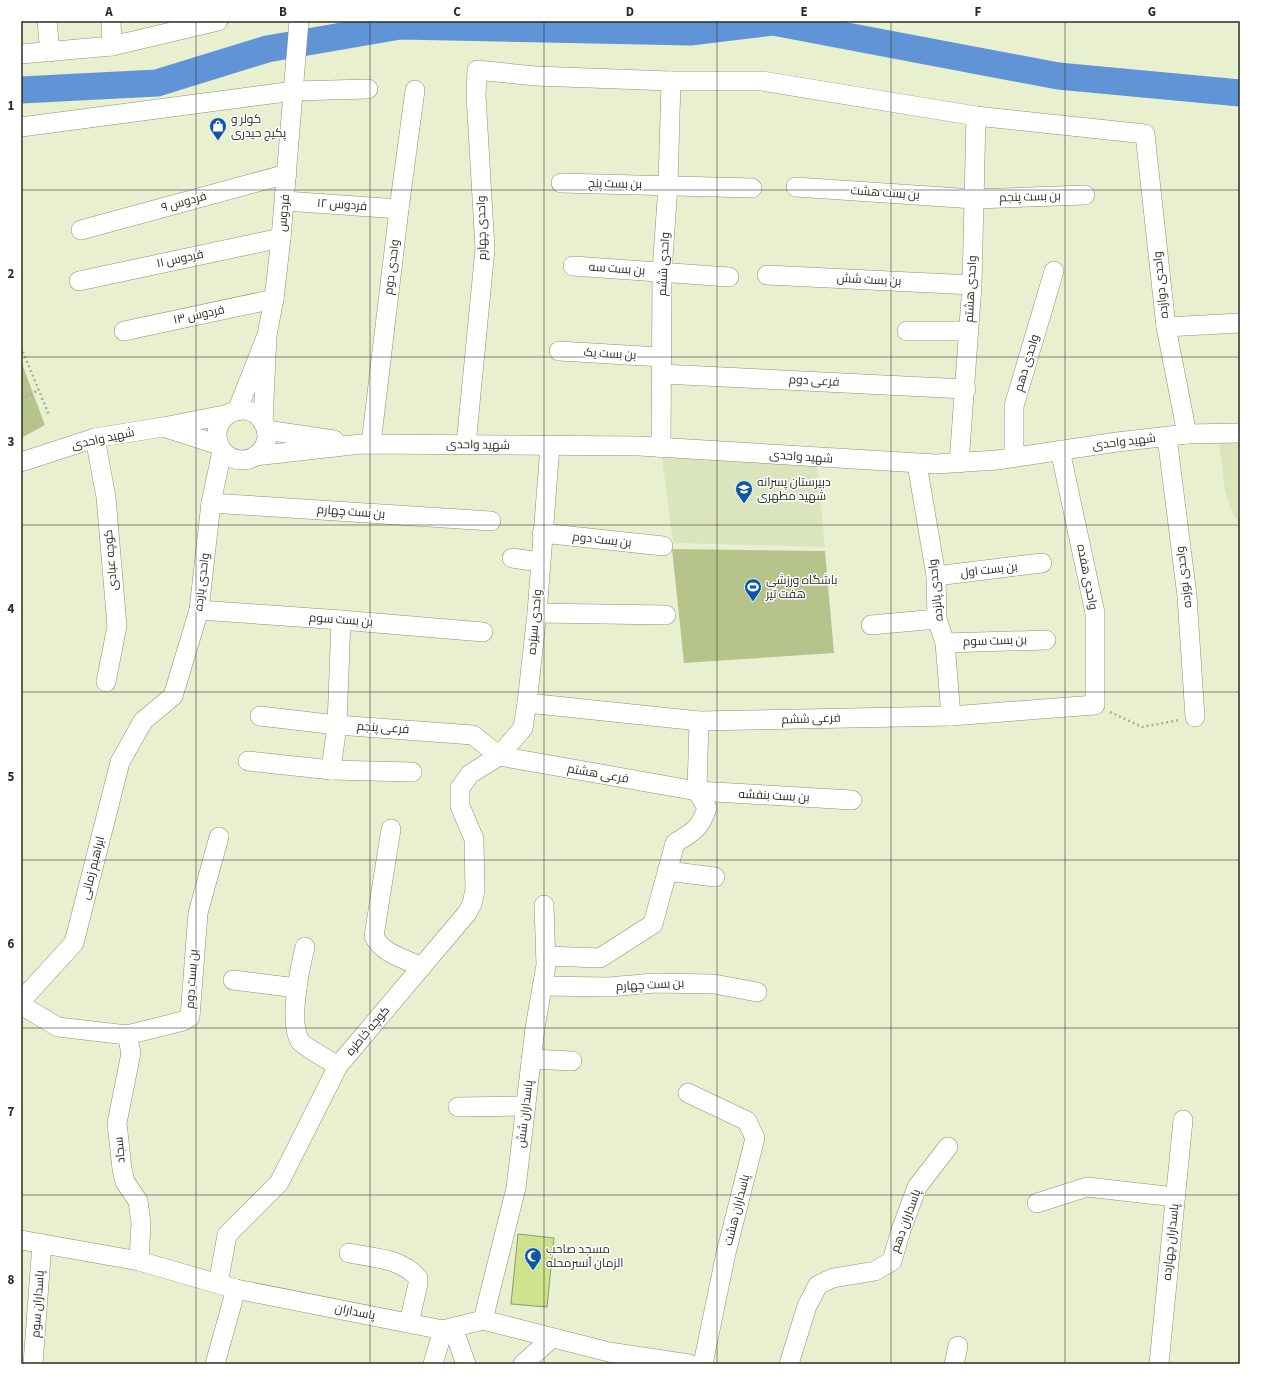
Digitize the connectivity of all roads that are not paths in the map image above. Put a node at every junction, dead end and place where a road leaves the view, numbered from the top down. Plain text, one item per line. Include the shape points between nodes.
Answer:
1 (47, 21) edge
2 (111, 21) edge
3 (218, 21) edge
4 (299, 21) edge
5 (112, 46) junction
6 (50, 52) junction
7 (21, 54) edge
8 (671, 81) junction
9 (368, 89) dead end
10 (415, 90) dead end
11 (294, 91) junction
12 (976, 116) junction
13 (21, 127) edge
14 (287, 174) junction
15 (561, 183) dead end
16 (668, 185) junction
17 (796, 187) dead end
18 (752, 188) dead end
19 (1085, 195) dead end
20 (974, 199) junction
21 (285, 201) junction
22 (399, 209) junction
23 (81, 230) dead end
24 (281, 238) junction
25 (573, 266) dead end
26 (1054, 271) dead end
27 (662, 272) junction
28 (767, 275) dead end
29 (728, 277) dead end
30 (79, 281) dead end
31 (972, 285) junction
32 (274, 299) junction
33 (1240, 323) edge
34 (1166, 326) junction
35 (124, 331) dead end
36 (907, 331) dead end
37 (969, 331) junction
38 (267, 335) junction
39 (559, 351) dead end
40 (662, 365) junction
41 (966, 389) junction
42 (233, 412) junction
43 (264, 426) junction
44 (163, 427) junction
45 (1240, 433) edge
46 (1187, 434) junction
47 (1167, 437) junction
48 (95, 438) junction
49 (366, 444) junction
50 (466, 445) junction
51 (550, 446) junction
52 (221, 448) junction
53 (660, 448) junction
54 (1060, 450) junction
55 (255, 456) junction
56 (1014, 458) junction
57 (21, 462) edge
58 (960, 463) junction
59 (917, 464) junction
60 (211, 503) junction
61 (491, 521) dead end
62 (542, 533) junction
63 (663, 546) dead end
64 (512, 558) dead end
65 (540, 562) junction
66 (1042, 564) dead end
67 (936, 576) junction
68 (199, 610) junction
69 (536, 613) junction
70 (666, 615) dead end
71 (938, 619) junction
72 (341, 620) junction
73 (871, 624) dead end
74 (483, 632) dead end
75 (1046, 640) dead end
76 (945, 643) junction
77 (106, 682) dead end
78 (527, 703) junction
79 (1095, 705) joint
80 (260, 716) dead end
81 (951, 716) junction
82 (1195, 717) road end
83 (143, 721) joint
84 (699, 721) junction
85 (337, 725) junction
86 (499, 756) junction
87 (248, 761) dead end
88 (331, 770) junction
89 (412, 772) dead end
90 (470, 774) joint
91 (697, 791) junction
92 (852, 800) dead end
93 (391, 828) dead end
94 (218, 837) dead end
95 (667, 871) junction
96 (715, 877) dead end
97 (544, 905) dead end
98 (305, 947) dead end
99 (546, 956) junction
100 (600, 958) junction
101 (422, 966) junction
102 (233, 980) dead end
103 (542, 986) junction
104 (609, 987) junction
105 (297, 988) junction
106 (756, 992) dead end
107 (21, 1001) edge
108 (21, 1005) edge
109 (127, 1035) junction
110 (531, 1059) junction
111 (572, 1061) dead end
112 (338, 1066) junction
113 (688, 1093) dead end
114 (526, 1106) junction
115 (458, 1107) dead end
116 (1183, 1120) dead end
117 (948, 1147) dead end
118 (1175, 1197) junction
119 (1037, 1203) dead end
120 (21, 1240) edge
121 (42, 1244) junction
122 (349, 1253) dead end
123 (139, 1261) junction
124 (227, 1286) junction
125 (483, 1320) junction
126 (409, 1323) junction
127 (448, 1329) junction
128 (552, 1338) junction
129 (609, 1358) edge
130 (33, 1364) edge
131 (215, 1364) edge
132 (433, 1364) edge
133 (466, 1364) edge
134 (523, 1364) edge
135 (689, 1364) edge
136 (703, 1364) edge
137 (789, 1364) edge
138 (1159, 1364) edge

1 - 6 street
2 - 5 street
3 - 5 street
4 - 11 street, فردوس
5 - 6 street
6 - 7 street
8 - 12 street via 762,80
8 - 16 street, واحدی ششم
8 - 50 street, واحدی چهارم via 535,76 476,70 485,249
9 - 11 street
10 - 22 street, واحدی دوم
11 - 13 street
11 - 14 street, فردوس
12 - 20 street, واحدی هشتم
12 - 34 street, واحدی دوازده via 1144,134
14 - 21 street, فردوس
14 - 23 street, فردوس ۹
15 - 16 street, بن بست پنج
16 - 18 street
16 - 27 street, واحدی ششم
17 - 20 street, بن بست هشت
19 - 20 street, بن بست پنجم
20 - 31 street, واحدی هشتم
21 - 22 street, فردوس ۱۲
21 - 24 street, فردوس
22 - 49 street, واحدی دوم
24 - 30 street, فردوس ۱۱
24 - 32 street, فردوس
25 - 27 street, بن بست سه
26 - 56 street, واحدی دهم via 1014,406
27 - 29 street, بن بست سه
27 - 40 street, واحدی ششم
28 - 31 street, بن بست شش
31 - 37 street, واحدی هشتم
32 - 35 street, فردوس ۱۳
32 - 38 street, فردوس
33 - 34 street
34 - 46 street, واحدی دوازده
36 - 37 street
37 - 41 street, واحدی هشتم
38 - 42 street
38 - 43 street
39 - 40 street, بن بست یک
40 - 41 street, فرعی دوم
40 - 53 street, واحدی ششم
41 - 58 street, واحدی هشتم
42 - 43 street via 252,413
42 - 44 street, شهید واحدی
42 - 52 street via 219,424 217,438
43 - 49 street
43 - 55 street via 264,444
44 - 48 street, شهید واحدی
44 - 52 street
45 - 46 street, شهید واحدی
46 - 47 street, شهید واحدی
47 - 54 street, شهید واحدی
47 - 82 street, واحدی نوزده via 1187,596
48 - 57 street, شهید واحدی
48 - 77 street, کوچه عبادی via 106,497 117,626
49 - 50 street, شهید واحدی
49 - 55 street
50 - 51 street, شهید واحدی
51 - 53 street, شهید واحدی
51 - 62 street, واحدی سیزده
52 - 55 street via 234,459 242,460
52 - 60 street, واحدی یازده
53 - 59 street, شهید واحدی
54 - 56 street, شهید واحدی
54 - 79 street, واحدی هفده via 1095,613
56 - 58 street, شهید واحدی
58 - 59 street, شهید واحدی
59 - 67 street, واحدی پانزده
60 - 61 street, بن بست چهارم
60 - 68 street, واحدی یازده
62 - 63 street, بن بست دوم
62 - 65 street, واحدی سیزده
64 - 65 street
65 - 69 street, واحدی سیزده
66 - 67 street, بن بست اول
67 - 71 street, واحدی پانزده
68 - 72 street, بن بست سوم
68 - 83 street, واحدی یازده via 173,696
69 - 70 street
69 - 78 street, واحدی سیزده
71 - 73 street
71 - 76 street, واحدی پانزده
72 - 74 street, بن بست سوم
72 - 85 street
75 - 76 street, بن بست سوم
76 - 81 street, واحدی پانزده
78 - 84 street, فرعی ششم
78 - 86 street, واحدی سیزده via 523,728
79 - 81 street, فرعی ششم
80 - 85 street, فرعی پنجم
81 - 84 street, فرعی ششم
83 - 107 street, ابراهیم زمانی via 120,762 74,943
84 - 91 street
85 - 86 street, فرعی پنجم via 473,735
85 - 88 street
86 - 90 street, واحدی سیزده
86 - 91 street, فرعی هشتم
87 - 88 street
88 - 89 street
90 - 101 street, كوچه خاطره via 460,788 460,806 474,839 475,890 472,904 467,914
91 - 92 street, بن بست بنفشه
91 - 95 street via 706,808 702,822 694,832 675,843
93 - 101 street via 374,936 384,949
94 - 109 street, بن بست دوم via 198,914 190,1017
95 - 96 street
95 - 100 street via 653,924
97 - 99 street, پاسداران شش
98 - 105 street
99 - 100 street
99 - 103 street, پاسداران شش
100 - 104 street
101 - 112 street, كوچه خاطره
102 - 105 street
103 - 104 street, بن بست چهارم
103 - 110 street, پاسداران شش
104 - 106 street, بن بست چهارم via 654,983 714,984
105 - 112 street via 296,1032 300,1042
108 - 109 street, بن بست دوم via 58,1028
109 - 123 street, سجاد via 131,1052 117,1123 125,1182 138,1201
110 - 111 street
110 - 114 street, پاسداران شش
112 - 124 street, كوچه خاطره via 279,1182 227,1235
113 - 136 street, پاسداران هشت via 747,1121 755,1138 726,1254
114 - 115 street
114 - 125 street, پاسداران شش via 516,1188
116 - 118 street, پاسداران چهارده
117 - 137 street, پاسداران دهم via 917,1187 900,1230 892,1260 875,1271 833,1278 818,1284 807,1306
118 - 119 street via 1087,1187
118 - 138 street, پاسداران چهارده
120 - 121 street, پاسداران
121 - 123 street, پاسداران
121 - 130 street, پاسداران سوم
122 - 126 street via 400,1263 418,1278
123 - 124 street, پاسداران
124 - 126 street, پاسداران
124 - 131 street, كوچه خاطره
125 - 127 street, پاسداران
125 - 128 street, پاسداران
126 - 127 street, پاسداران
127 - 132 street
127 - 133 street
128 - 129 street, پاسداران
128 - 134 street
129 - 135 street, پاسداران

